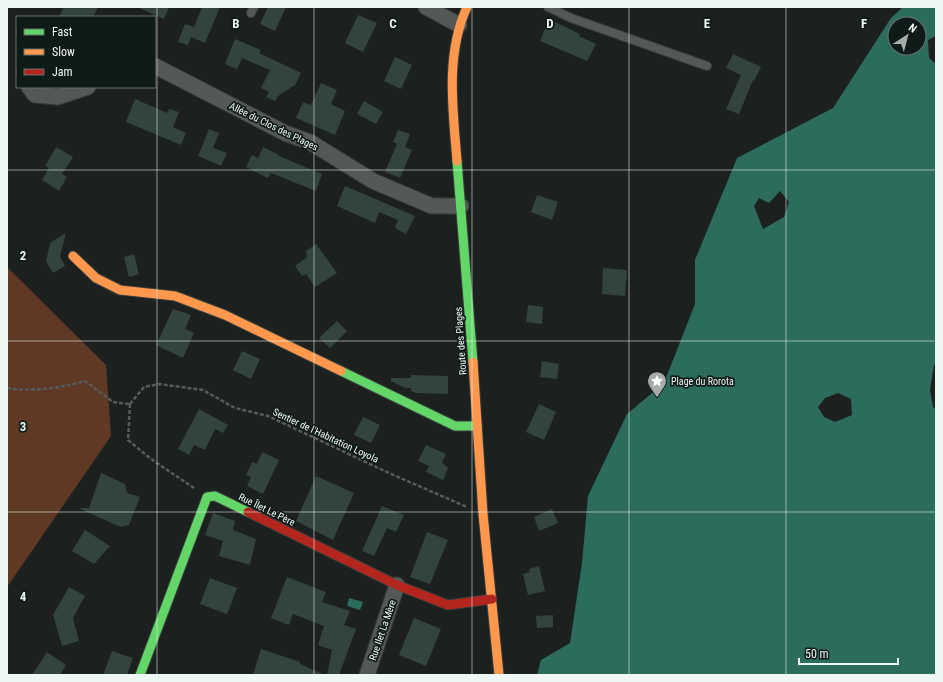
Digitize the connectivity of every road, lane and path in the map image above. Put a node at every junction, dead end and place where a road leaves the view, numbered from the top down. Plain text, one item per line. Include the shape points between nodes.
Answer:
1 (426, 7) edge
2 (467, 7) edge
3 (548, 7) edge
4 (459, 25) junction
5 (707, 66) dead end
6 (156, 67) edge
7 (30, 88) edge
8 (85, 88) edge
9 (461, 206) junction
10 (73, 256) dead end
11 (7, 388) edge
12 (130, 404) junction
13 (477, 426) junction
14 (208, 497) junction
15 (484, 514) junction
16 (398, 585) junction
17 (492, 598) junction
18 (140, 675) edge
19 (367, 675) edge
20 (499, 675) edge

1 - 4 street
2 - 4 street, Route des Plages
3 - 5 lane via 571,18
4 - 9 street, Route des Plages via 453,64 452,103
6 - 9 street, Allée du Clos des Plages via 285,133 310,142 372,181 432,206
7 - 8 street via 35,95 58,97
9 - 13 street, Route des Plages
10 - 13 street via 96,278 120,290 175,296 225,315 455,426
11 - 12 path via 24,390 67,386 85,381 113,402
12 - 14 path via 128,440 151,459
12 - 15 path, Sentier de l'Habitation Loyola via 144,387 159,384 203,390 235,408 268,416
13 - 15 street, Route des Plages
14 - 16 street, Rue Îlet Le Père via 215,496
14 - 18 street via 202,507
15 - 17 street, Route des Plages
16 - 17 street, Rue Îlet Le Père via 448,605
16 - 19 street, Rue Ilet La Mère
17 - 20 street, Route des Plages

